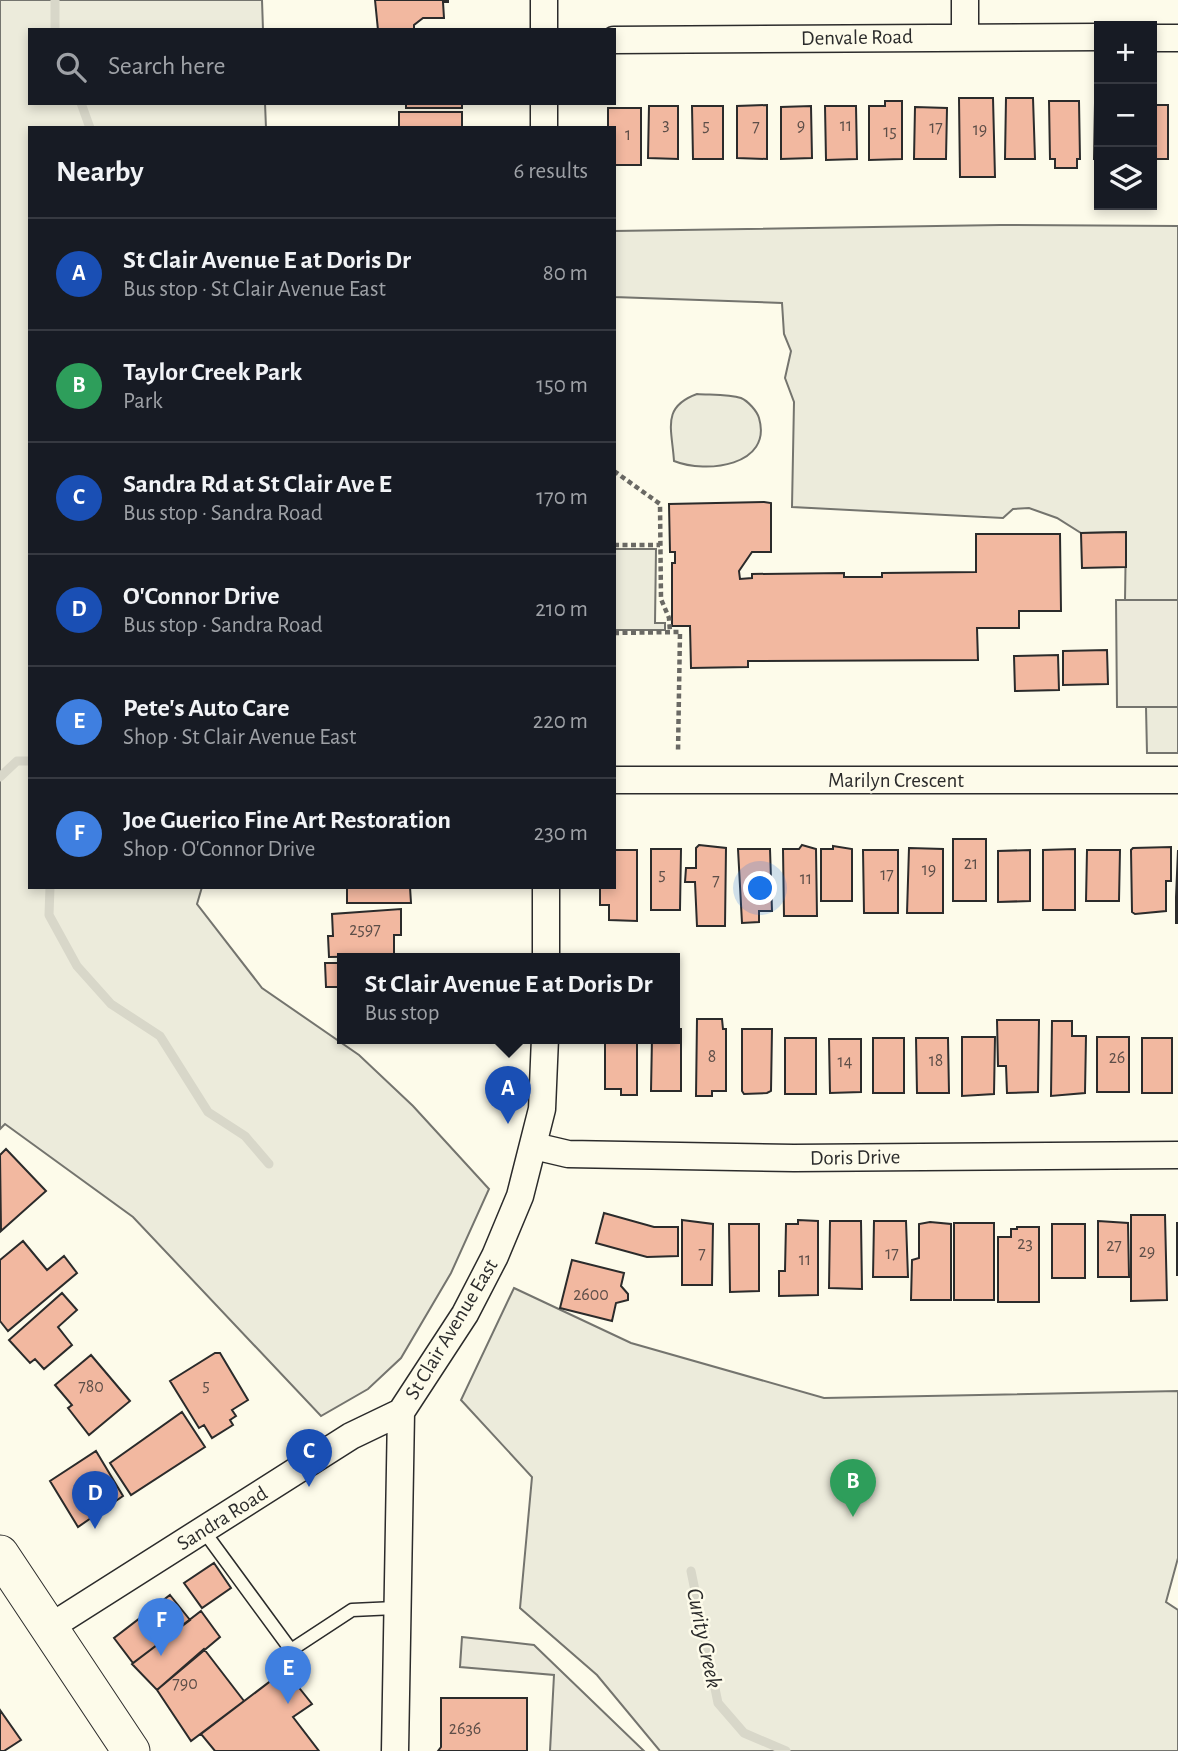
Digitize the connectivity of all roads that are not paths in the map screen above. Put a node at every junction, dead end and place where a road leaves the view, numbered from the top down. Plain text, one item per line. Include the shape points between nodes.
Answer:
1 (544, 0) edge
2 (965, 0) edge
3 (544, 28) edge
4 (965, 36) junction
5 (1094, 37) edge
6 (1157, 38) edge
7 (1178, 38) edge
8 (616, 40) edge
9 (544, 105) edge
10 (544, 126) edge
11 (616, 780) edge
12 (1178, 780) edge
13 (546, 889) edge
14 (546, 953) edge
15 (545, 1044) edge
16 (534, 1146) junction
17 (1178, 1155) edge
18 (401, 1412) junction
19 (203, 1530) junction
20 (0, 1554) edge
21 (395, 1608) junction
22 (47, 1629) junction
23 (131, 1751) edge
24 (395, 1751) edge

1 - 3 street
2 - 4 street
4 - 5 street, Denvale Road
4 - 8 street, Denvale Road
6 - 7 street
9 - 10 street
11 - 12 street, Marilyn Crescent
13 - 14 street
15 - 16 street, St Clair Avenue East via 542,1109
16 - 17 street, Doris Drive via 568,1154 780,1158
16 - 18 street, St Clair Avenue East via 520,1196 495,1256 465,1314
18 - 19 street, Sandra Road via 351,1436
18 - 21 street, St Clair Avenue East
19 - 21 lane via 291,1650 352,1610
19 - 22 street, Sandra Road
20 - 22 main road
21 - 24 street, St Clair Avenue East
22 - 23 main road

